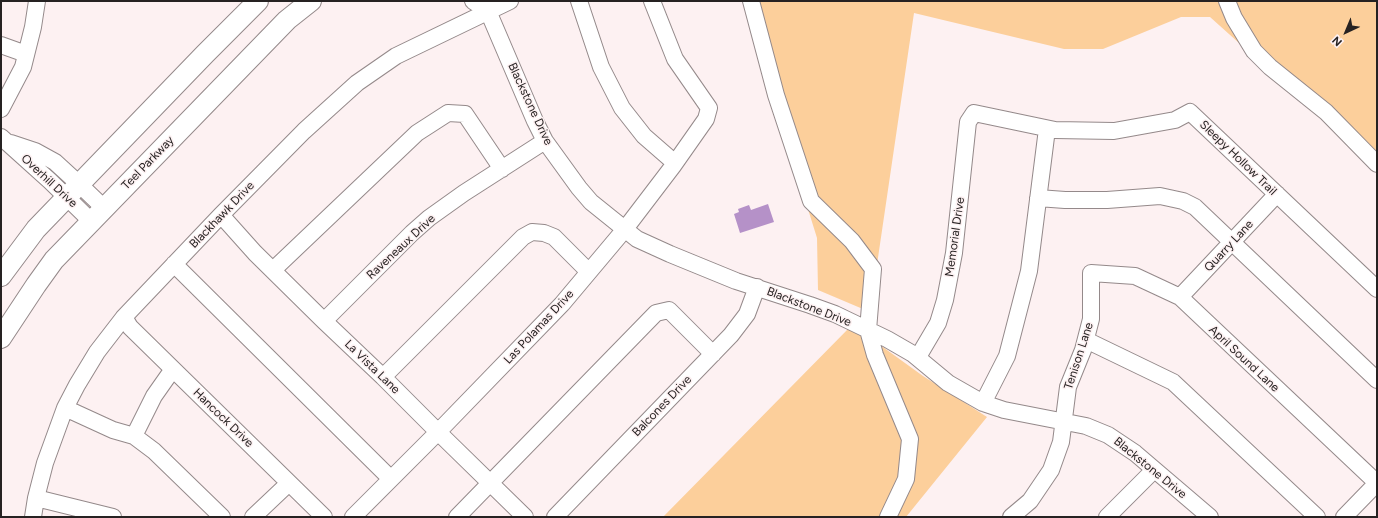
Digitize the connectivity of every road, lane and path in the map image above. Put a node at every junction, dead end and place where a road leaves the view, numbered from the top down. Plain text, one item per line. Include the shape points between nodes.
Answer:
1 (37, 1) edge
2 (258, 1) edge
3 (311, 1) edge
4 (472, 1) edge
5 (510, 1) edge
6 (578, 1) edge
7 (652, 1) edge
8 (751, 1) edge
9 (1227, 1) edge
10 (489, 6) edge
11 (1, 45) edge
12 (26, 54) junction
13 (1, 109) edge
14 (974, 113) joint
15 (1047, 129) junction
16 (4, 140) edge
17 (545, 141) junction
18 (675, 163) junction
19 (1377, 164) edge
20 (502, 168) junction
21 (73, 190) junction
22 (1277, 194) junction
23 (1038, 198) junction
24 (97, 214) junction
25 (221, 215) junction
26 (625, 229) junction
27 (1232, 243) junction
28 (174, 264) junction
29 (273, 270) junction
30 (590, 272) junction
31 (1091, 273) joint
32 (1, 276) edge
33 (757, 287) junction
34 (1377, 289) edge
35 (1180, 297) junction
36 (124, 317) junction
37 (324, 321) junction
38 (868, 330) junction
39 (1, 338) edge
40 (1086, 340) junction
41 (713, 354) junction
42 (918, 357) junction
43 (173, 369) junction
44 (383, 377) junction
45 (1377, 380) edge
46 (983, 403) junction
47 (65, 408) junction
48 (1063, 421) junction
49 (438, 432) junction
50 (134, 436) junction
51 (1154, 470) junction
52 (392, 479) junction
53 (289, 483) junction
54 (490, 483) junction
55 (1377, 483) edge
56 (36, 498) junction
57 (33, 517) edge
58 (113, 517) edge
59 (222, 517) edge
60 (253, 517) edge
61 (324, 517) edge
62 (353, 517) edge
63 (456, 517) edge
64 (526, 517) edge
65 (555, 517) edge
66 (888, 517) edge
67 (1011, 517) edge
68 (1107, 517) edge
69 (1210, 517) edge
70 (1317, 517) edge
71 (1344, 517) edge

1 - 12 street
2 - 21 main road
3 - 24 main road, Teel Parkway via 287,20
4 - 10 street
5 - 10 street, Blackhawk Drive
6 - 18 street via 601,67 622,108 644,136
7 - 18 street, Las Polamas Drive via 675,59 709,108 706,119
8 - 38 street via 776,95 811,201 852,241 873,269
9 - 19 street via 1254,51 1326,112
10 - 17 street, Blackstone Drive
10 - 25 street, Blackhawk Drive via 396,56 357,83 304,131
11 - 12 street
12 - 13 street via 23,67
14 - 15 street, Sleepy Hollow Trail
14 - 42 street, Memorial Drive via 968,122 954,253 945,300 938,323
15 - 22 street, Sleepy Hollow Trail via 1114,131 1175,120 1190,112
15 - 23 street
16 - 21 street, Overhill Drive via 35,151 55,162
17 - 20 street, Raveneaux Drive
17 - 26 street, Blackstone Drive via 579,188
18 - 26 street, Las Polamas Drive
20 - 29 street via 465,114 448,113 417,133
20 - 37 street, Raveneaux Drive via 428,218
21 - 24 street, Overhill Drive
21 - 32 main road via 36,229
22 - 27 street, Quarry Lane
22 - 34 street, Sleepy Hollow Trail
23 - 27 street via 1108,200 1160,196 1183,201 1195,207
23 - 46 street via 1029,271 1007,356
24 - 39 main road, Teel Parkway via 54,260
25 - 28 street, Blackhawk Drive
25 - 29 street, La Vista Lane
26 - 30 street, Las Polamas Drive
26 - 33 street, Blackstone Drive via 637,238 670,254
27 - 35 street, Quarry Lane
27 - 45 street
28 - 36 street, Blackhawk Drive
28 - 52 street
29 - 37 street, La Vista Lane
30 - 44 street via 554,238 544,233 532,232 523,237
30 - 49 street, Las Polamas Drive
31 - 35 street, April Sound Lane via 1135,276
31 - 40 street, Tenison Lane via 1091,319
33 - 38 street, Blackstone Drive via 810,304
33 - 41 street, Balcones Drive via 747,314
35 - 55 street, April Sound Lane
36 - 43 street, Hancock Drive via 130,327
36 - 47 street, Blackhawk Drive via 96,352
37 - 44 street, La Vista Lane
38 - 42 street, Blackstone Drive
38 - 66 street via 875,355 910,439 906,479
40 - 48 street, Tenison Lane via 1068,387
40 - 70 street via 1173,382
41 - 54 street via 669,310 656,313
41 - 65 street, Balcones Drive
42 - 46 street, Blackstone Drive via 948,383
43 - 50 street via 154,396
43 - 53 street, Hancock Drive
44 - 49 street, La Vista Lane
46 - 48 street, Blackstone Drive via 1004,410
47 - 50 street via 113,430
47 - 56 street, Blackhawk Drive
48 - 51 street, Blackstone Drive via 1086,426 1108,435 1135,453
48 - 67 street, Tenison Lane via 1061,442 1051,470 1030,501
49 - 52 street, Las Polamas Drive
49 - 54 street, La Vista Lane
50 - 59 street via 154,451
51 - 68 street
51 - 69 street, Blackstone Drive
52 - 62 street, Las Polamas Drive
53 - 60 street
53 - 61 street, Hancock Drive
54 - 63 street
54 - 64 street, La Vista Lane
55 - 71 street
56 - 57 street, Blackhawk Drive
56 - 58 street

